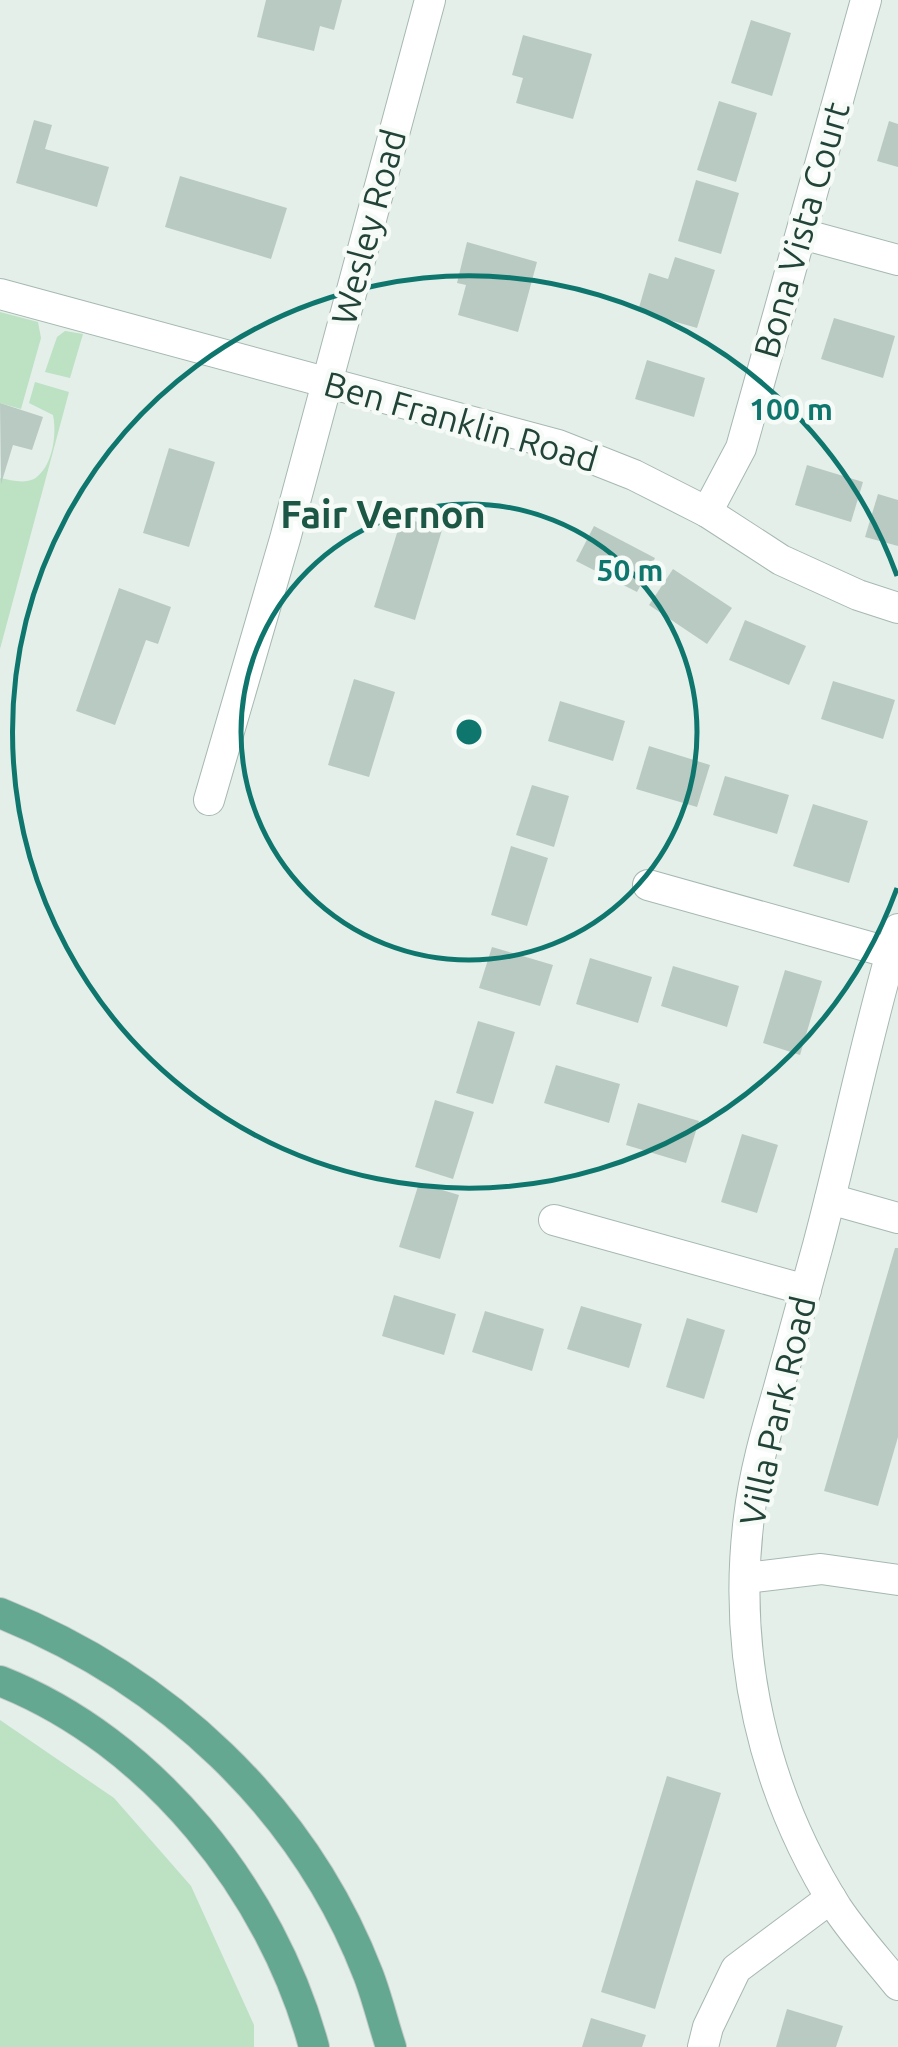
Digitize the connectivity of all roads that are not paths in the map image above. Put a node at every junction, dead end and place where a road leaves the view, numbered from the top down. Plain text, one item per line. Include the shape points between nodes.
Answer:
1 (430, 0) edge
2 (866, 0) edge
3 (802, 234) junction
4 (898, 260) edge
5 (0, 294) edge
6 (327, 384) junction
7 (707, 512) junction
8 (898, 608) edge
9 (209, 800) dead end
10 (648, 885) dead end
11 (894, 941) edge
12 (889, 1002) edge
13 (830, 1199) junction
14 (898, 1218) edge
15 (554, 1220) dead end
16 (806, 1290) junction
17 (746, 1578) junction
18 (898, 1580) edge
19 (0, 1613) edge
20 (0, 1681) edge
21 (831, 1898) junction
22 (898, 1985) edge
23 (314, 2047) edge
24 (390, 2047) edge
25 (702, 2047) edge

1 - 6 street, Wesley Road
2 - 3 street, Bona Vista Court
3 - 4 street
3 - 7 street, Bona Vista Court via 741,448
5 - 6 street, Ben Franklin Road
6 - 7 street, Ben Franklin Road via 558,445
6 - 9 street, Wesley Road
7 - 8 street, Ben Franklin Road via 780,560
10 - 11 street
11 - 12 street, Villa Park Road
12 - 13 street, Villa Park Road
13 - 14 street
13 - 16 street, Villa Park Road
15 - 16 street
16 - 17 street, Villa Park Road via 760,1454
17 - 18 street via 821,1570
17 - 21 street, Villa Park Road via 754,1706 775,1783
19 - 24 main road via 76,1646 142,1688 208,1741 265,1802 353,1940
20 - 23 main road via 92,1730 181,1810 259,1914 292,1980
21 - 22 street, Villa Park Road
21 - 25 street via 736,1968

